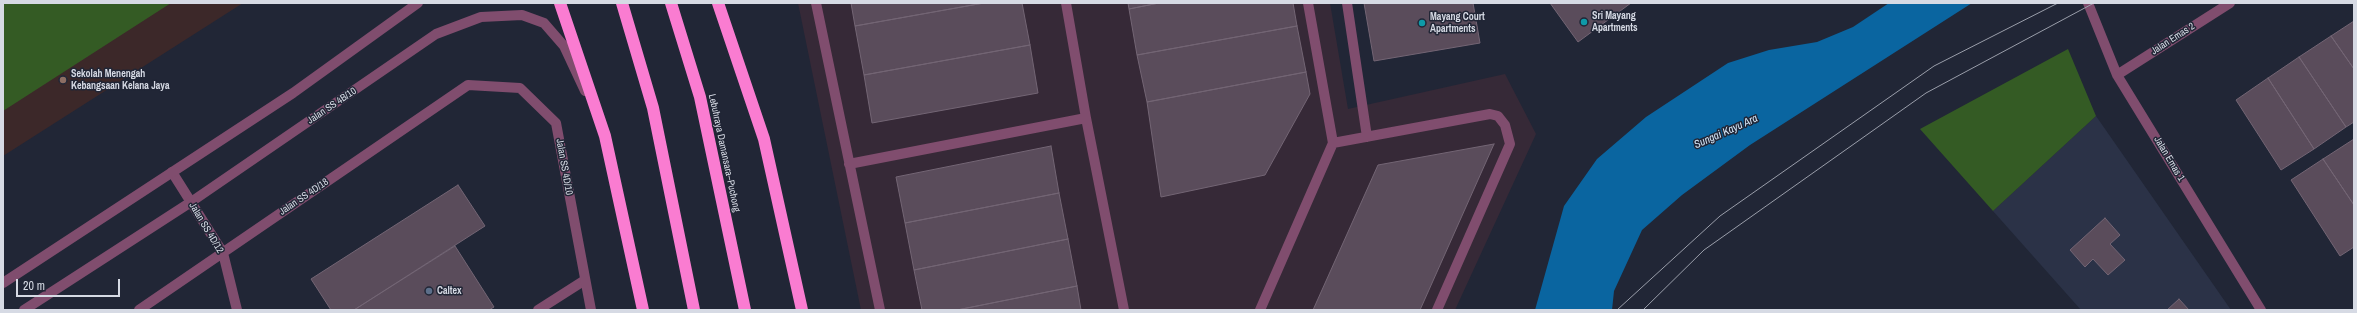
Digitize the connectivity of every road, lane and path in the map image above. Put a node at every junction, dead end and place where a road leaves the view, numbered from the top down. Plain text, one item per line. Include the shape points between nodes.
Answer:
1 (418, 3) edge
2 (560, 3) edge
3 (622, 3) edge
4 (671, 3) edge
5 (718, 3) edge
6 (816, 3) edge
7 (1066, 3) edge
8 (1308, 3) edge
9 (1347, 3) edge
10 (2088, 3) edge
11 (2230, 3) edge
12 (2117, 75) junction
13 (468, 85) joint
14 (1086, 118) junction
15 (605, 136) junction
16 (1367, 137) junction
17 (1333, 143) junction
18 (849, 164) junction
19 (172, 172) junction
20 (191, 202) junction
21 (223, 253) junction
22 (585, 280) junction
23 (3, 283) edge
24 (24, 310) edge
25 (139, 310) edge
26 (237, 310) edge
27 (538, 310) edge
28 (591, 310) edge
29 (643, 310) edge
30 (694, 310) edge
31 (745, 310) edge
32 (802, 310) edge
33 (880, 310) edge
34 (1124, 310) edge
35 (1260, 310) edge
36 (1437, 310) edge
37 (2261, 310) edge

1 - 19 street via 293,93
2 - 15 highway
3 - 30 highway via 653,108
4 - 31 highway, Lebuhraya Damansara–Puchong via 700,97
5 - 32 highway via 764,139
6 - 18 street
7 - 14 street
8 - 17 street
9 - 16 street
10 - 12 street, Jalan Emas 1
11 - 12 street, Jalan Emas 2
12 - 37 street, Jalan Emas 1
13 - 21 street, Jalan SS 4D/18
13 - 22 street, Jalan SS 4D/10 via 520,88 556,123
14 - 18 street
14 - 34 street
15 - 20 street, Jalan SS 4B/10 via 564,46 544,23 522,15 481,17 436,34
15 - 29 highway
16 - 17 street
16 - 36 street via 1490,114 1498,116 1507,129 1510,144
17 - 35 street
18 - 33 street
19 - 20 street, Jalan SS 4D/12
19 - 23 street
20 - 21 street, Jalan SS 4D/12
20 - 24 street, Jalan SS 4B/10
21 - 25 street, Jalan SS 4D/18
21 - 26 street, Jalan SS 4D/12
22 - 27 street
22 - 28 street, Jalan SS 4D/10

